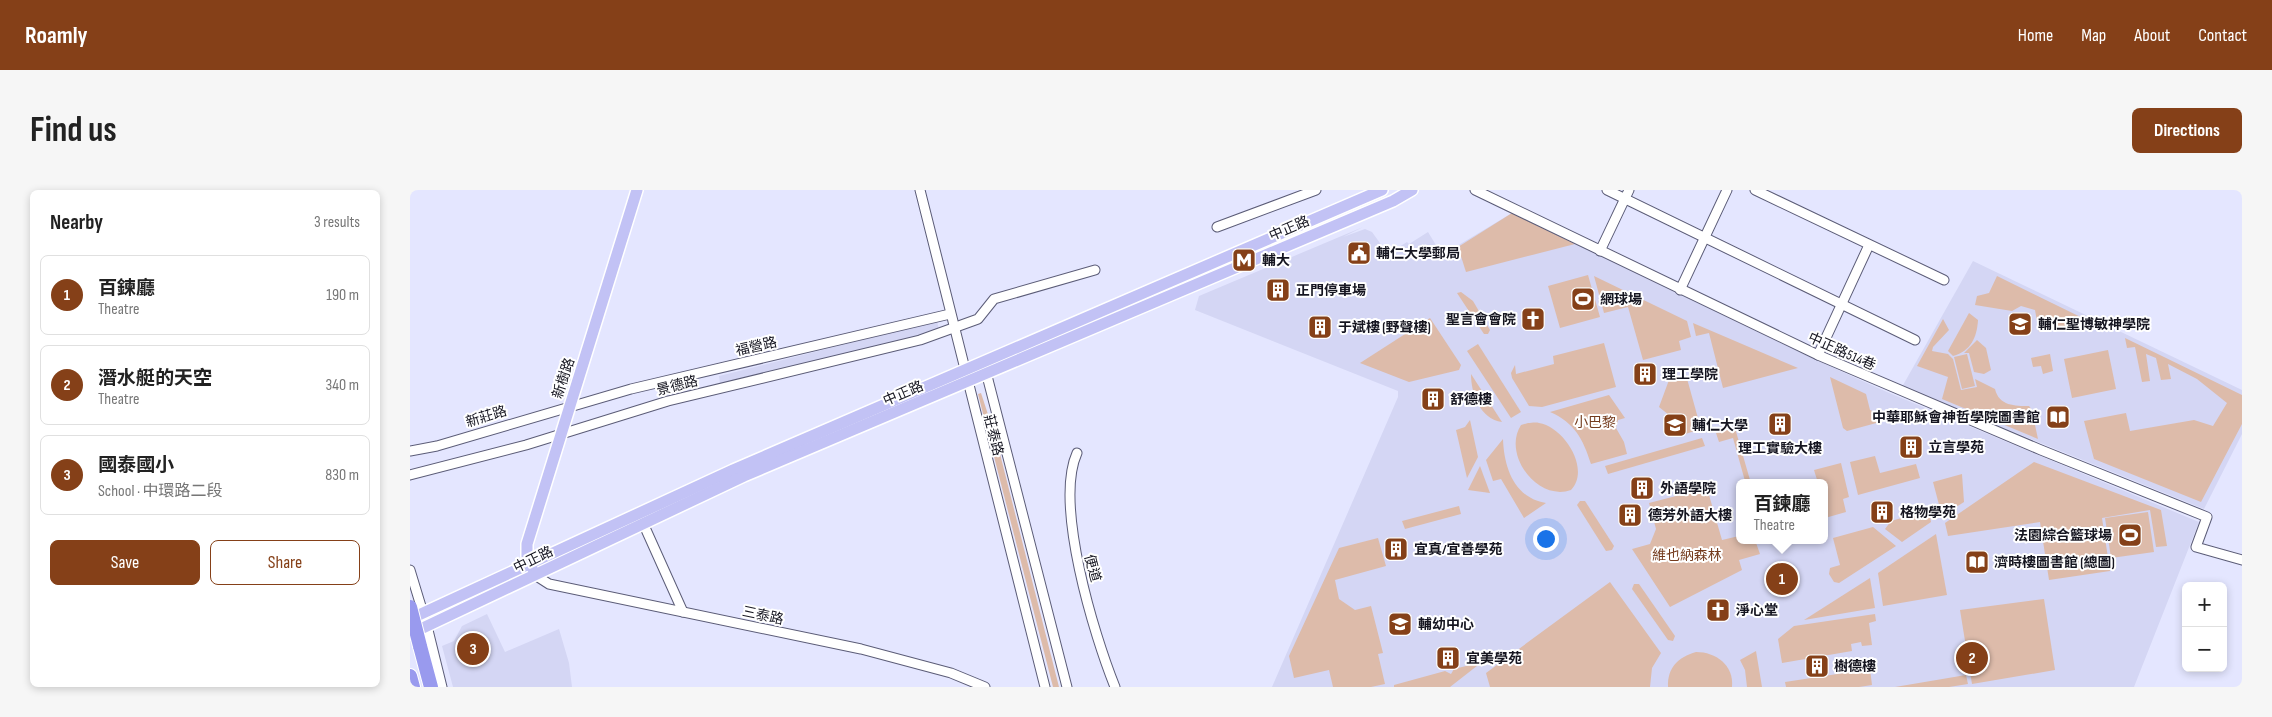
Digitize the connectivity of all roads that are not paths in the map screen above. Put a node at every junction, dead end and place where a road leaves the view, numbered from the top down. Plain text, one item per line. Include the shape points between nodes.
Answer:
1 (637, 190) edge
2 (920, 190) edge
3 (1316, 190) edge
4 (1412, 190) edge
5 (1475, 190) edge
6 (1608, 190) edge
7 (1727, 190) edge
8 (1755, 190) edge
9 (1377, 192) edge
10 (1627, 194) edge
11 (1378, 207) junction
12 (1217, 227) dead end
13 (1705, 237) junction
14 (1869, 245) junction
15 (1600, 250) junction
16 (1096, 270) dead end
17 (1944, 280) dead end
18 (1680, 290) junction
19 (1842, 304) junction
20 (950, 314) junction
21 (954, 328) junction
22 (1915, 340) dead end
23 (1818, 355) junction
24 (984, 361) junction
25 (964, 370) junction
26 (986, 373) junction
27 (967, 382) junction
28 (569, 406) junction
29 (560, 435) junction
30 (410, 452) edge
31 (1077, 453) dead end
32 (410, 475) edge
33 (642, 522) junction
34 (2242, 560) edge
35 (530, 563) junction
36 (410, 570) edge
37 (535, 575) junction
38 (410, 607) edge
39 (423, 612) junction
40 (683, 612) junction
41 (410, 619) edge
42 (427, 626) junction
43 (410, 634) edge
44 (410, 676) edge
45 (413, 687) edge
46 (431, 687) edge
47 (442, 687) edge
48 (985, 687) edge
49 (1045, 687) edge
50 (1067, 687) edge
51 (1115, 687) edge

1 - 28 main road, 新樹路
2 - 20 street, 莊泰路
3 - 12 street
4 - 11 main road, 中正路
5 - 15 street, 中正路514巷
6 - 10 street
7 - 13 street
8 - 14 street
9 - 11 main road
9 - 24 main road, 中正路
10 - 13 street
10 - 15 street
11 - 26 main road, 中正路
13 - 18 street
13 - 19 street
14 - 17 street
14 - 19 street
15 - 18 street, 中正路514巷
16 - 21 street via 994,299 978,319
18 - 23 street, 中正路514巷
19 - 22 street
19 - 23 street
20 - 21 street, 莊泰路
20 - 28 street, 福營路
21 - 25 street, 莊泰路
21 - 29 street, 景德路 via 900,345 661,403
23 - 34 street, 中正路514巷 via 2207,517 2196,547
24 - 25 main road, 中正路
24 - 26 street, 莊泰路
25 - 27 street, 莊泰路
25 - 35 main road, 中正路
26 - 27 main road, 中正路
26 - 50 street, 莊泰路
27 - 33 main road, 中正路
27 - 49 street, 莊泰路
28 - 29 main road, 新樹路
28 - 30 street, 新莊路
29 - 32 street, 景德路
29 - 35 main road, 新樹路 via 527,544
31 - 51 street, 便道 via 1072,464 1071,513 1075,552
33 - 37 main road, 中正路
33 - 40 street
35 - 37 main road, 新樹路
35 - 39 main road, 中正路
36 - 39 street
37 - 40 street, 三泰路 via 549,584
37 - 42 main road, 中正路
38 - 46 highway, bridge
39 - 41 main road, 中正路
39 - 42 street
40 - 48 street, 三泰路 via 862,649 951,673
42 - 43 main road, 中正路
42 - 47 street
44 - 45 highway

